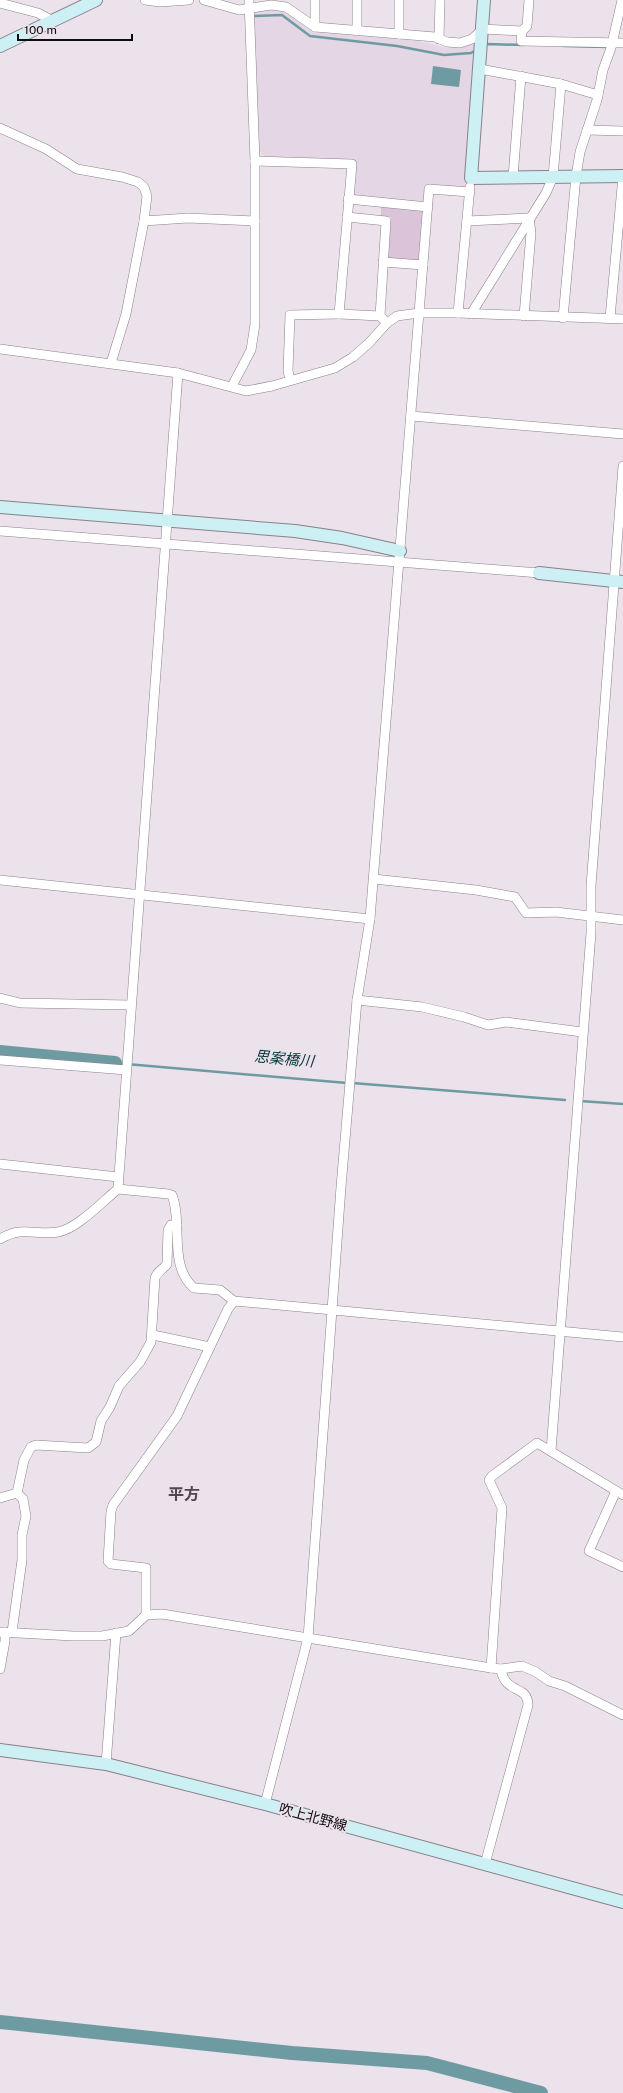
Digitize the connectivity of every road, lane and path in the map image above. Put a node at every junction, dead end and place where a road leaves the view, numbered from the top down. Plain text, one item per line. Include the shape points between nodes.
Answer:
1 (96, 0) edge
2 (145, 0) edge
3 (189, 0) edge
4 (204, 0) edge
5 (315, 0) edge
6 (357, 0) edge
7 (399, 0) edge
8 (440, 0) edge
9 (484, 0) edge
10 (529, 0) edge
11 (622, 0) edge
12 (0, 3) edge
13 (249, 4) edge
14 (51, 20) junction
15 (315, 27) junction
16 (357, 31) junction
17 (522, 31) junction
18 (399, 34) junction
19 (439, 39) junction
20 (482, 41) junction
21 (623, 43) edge
22 (612, 44) junction
23 (0, 46) edge
24 (480, 69) junction
25 (521, 76) junction
26 (561, 84) junction
27 (598, 95) junction
28 (0, 128) edge
29 (586, 130) junction
30 (623, 130) edge
31 (255, 161) junction
32 (576, 176) junction
33 (623, 176) edge
34 (513, 177) junction
35 (553, 177) junction
36 (471, 178) junction
37 (470, 192) junction
38 (348, 199) junction
39 (428, 207) junction
40 (347, 217) junction
41 (529, 218) junction
42 (144, 221) junction
43 (255, 221) junction
44 (467, 221) junction
45 (383, 262) junction
46 (423, 265) junction
47 (419, 313) junction
48 (458, 313) junction
49 (339, 314) junction
50 (471, 314) junction
51 (380, 316) junction
52 (524, 316) junction
53 (563, 318) junction
54 (610, 318) junction
55 (623, 319) edge
56 (387, 323) junction
57 (0, 349) edge
58 (111, 363) junction
59 (178, 374) junction
60 (290, 380) junction
61 (232, 386) junction
62 (411, 416) junction
63 (623, 434) edge
64 (623, 466) edge
65 (0, 507) edge
66 (168, 520) junction
67 (0, 531) edge
68 (167, 544) junction
69 (400, 551) junction
70 (399, 563) junction
71 (539, 573) joint
72 (618, 582) edge
73 (374, 879) junction
74 (0, 880) edge
75 (139, 894) junction
76 (591, 917) junction
77 (370, 919) junction
78 (623, 920) edge
79 (0, 998) edge
80 (357, 1000) junction
81 (130, 1005) junction
82 (582, 1032) junction
83 (0, 1060) edge
84 (126, 1066) junction
85 (0, 1164) edge
86 (118, 1177) junction
87 (118, 1189) junction
88 (177, 1225) junction
89 (0, 1238) edge
90 (234, 1300) junction
91 (333, 1310) junction
92 (560, 1332) junction
93 (153, 1335) junction
94 (623, 1337) edge
95 (210, 1347) junction
96 (551, 1451) junction
97 (17, 1493) junction
98 (619, 1493) edge
99 (0, 1498) edge
100 (623, 1567) edge
101 (146, 1615) junction
102 (6, 1632) edge
103 (116, 1633) junction
104 (308, 1638) junction
105 (491, 1668) junction
106 (0, 1669) edge
107 (501, 1669) junction
108 (623, 1715) edge
109 (0, 1750) edge
110 (106, 1764) junction
111 (264, 1804) junction
112 (485, 1864) junction
113 (623, 1902) edge

1 - 14 street
2 - 3 street
4 - 13 street via 239,10
5 - 15 street
6 - 16 street
7 - 18 street
8 - 19 street
9 - 20 street
10 - 17 street via 527,26
11 - 22 street
12 - 14 street via 38,13
13 - 15 street via 286,7
13 - 31 street
14 - 23 street
15 - 16 street
16 - 18 street
17 - 20 street
17 - 22 street via 521,41
18 - 19 street
19 - 20 street via 460,43 472,39
20 - 24 street
21 - 22 street
22 - 27 street
24 - 25 street
24 - 36 street
25 - 26 street
25 - 34 street
26 - 27 street
26 - 35 street
27 - 29 street
28 - 42 street via 46,149 77,169 138,182 144,187 147,196
29 - 30 street
29 - 32 street
31 - 38 street via 352,164
31 - 43 street
32 - 33 street
32 - 35 street
32 - 53 street
33 - 54 street
34 - 35 street
34 - 36 street
35 - 41 street via 546,193
36 - 37 street
37 - 39 street via 429,189
37 - 44 street
38 - 39 street
38 - 40 street
39 - 46 street
40 - 45 street via 386,221
40 - 49 street
41 - 44 street
41 - 50 street
41 - 52 street via 531,233
42 - 43 street via 188,218
42 - 58 street via 126,314
43 - 61 street via 253,339 247,358
44 - 48 street
45 - 46 street
45 - 51 street
46 - 47 street
47 - 48 street
47 - 56 street via 397,316
47 - 62 street
48 - 50 street
49 - 51 street
49 - 60 street via 290,315
50 - 52 street
51 - 56 street
52 - 53 street
53 - 54 street
54 - 55 street
56 - 60 street via 369,343 346,362 325,372
57 - 58 street
58 - 59 street
59 - 61 street
59 - 66 street
60 - 61 street via 253,390 239,390
62 - 63 street
62 - 69 street
64 - 72 street
65 - 66 street
66 - 68 street
66 - 69 street via 295,530
67 - 68 street
68 - 70 street
68 - 75 street
69 - 70 street
70 - 71 street
70 - 73 street
71 - 72 street
72 - 76 street via 591,886
73 - 76 street via 476,890 515,897 526,913 556,912
73 - 77 street
74 - 75 street
75 - 77 street
75 - 81 street
76 - 78 street
76 - 82 street
77 - 80 street
79 - 81 street via 20,1003
80 - 82 street via 435,1010 488,1025 506,1022
80 - 91 street
81 - 84 street
82 - 92 street
83 - 84 street
84 - 86 street
85 - 86 street
86 - 87 street
87 - 88 street via 172,1195 178,1215
87 - 89 street via 68,1230 28,1230
88 - 90 street via 177,1248 182,1268 191,1285 220,1290
88 - 93 street via 171,1225 168,1230 167,1264 155,1278
90 - 91 street
90 - 95 street
91 - 92 street
91 - 104 street
92 - 94 street
92 - 96 street
93 - 95 street
93 - 97 street via 140,1362 119,1386 101,1421 93,1446 88,1448 36,1444 31,1447 24,1460
95 - 101 street via 177,1416 112,1511 108,1561 111,1564 146,1568
96 - 98 street
96 - 105 street via 537,1443 489,1480 502,1508
97 - 99 street
97 - 102 street via 23,1499 26,1516 22,1535 22,1560
98 - 100 street via 589,1551
101 - 103 street via 129,1630
101 - 104 street via 162,1614
102 - 103 street via 73,1636
102 - 106 street
103 - 110 street
104 - 105 street
104 - 111 street
105 - 107 street
107 - 108 street via 522,1666
107 - 112 street via 503,1680 524,1693 528,1698 528,1705
109 - 110 street, 吹上北野線
110 - 111 street, 吹上北野線
111 - 112 street, 吹上北野線
112 - 113 street, 吹上北野線

